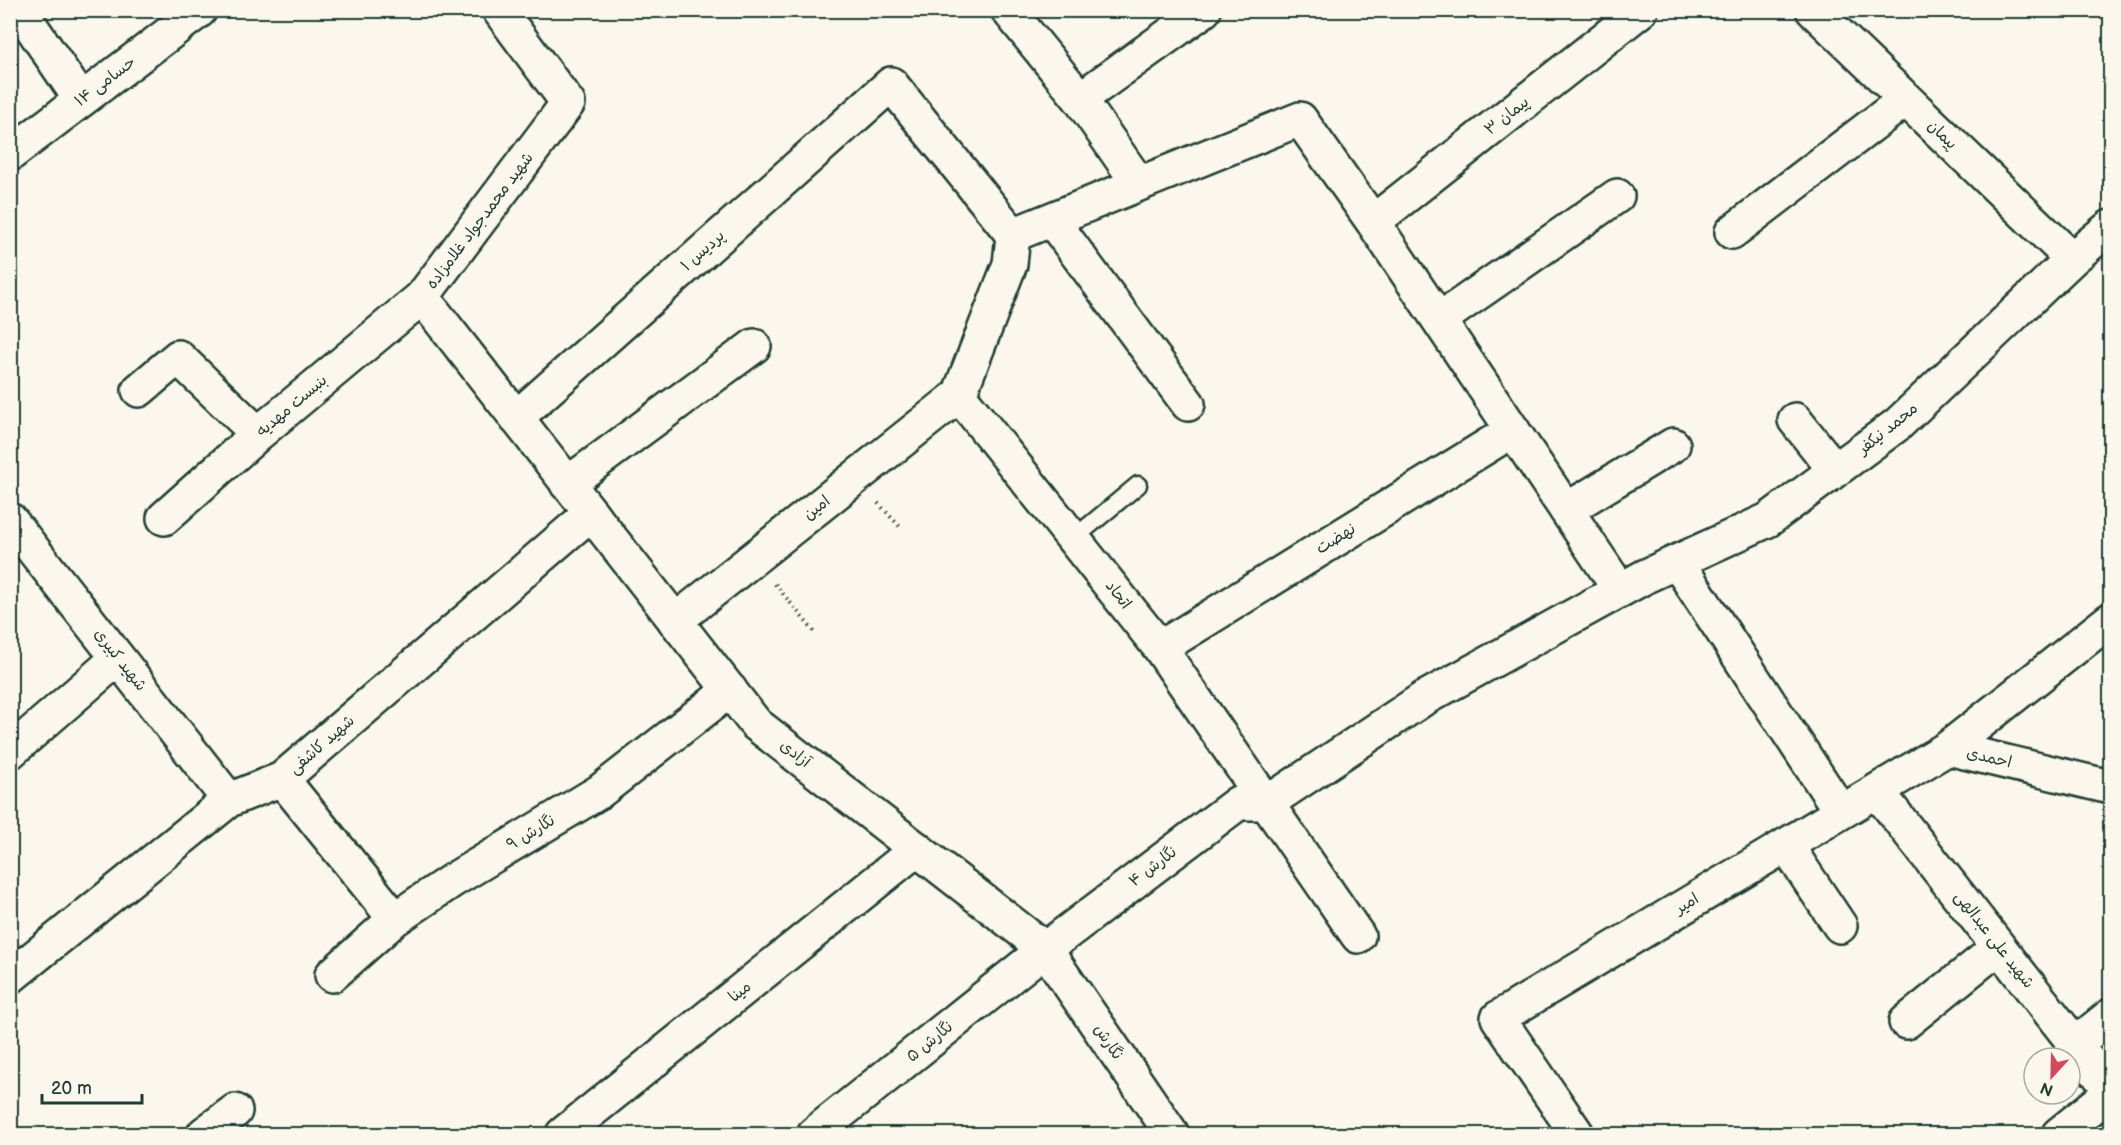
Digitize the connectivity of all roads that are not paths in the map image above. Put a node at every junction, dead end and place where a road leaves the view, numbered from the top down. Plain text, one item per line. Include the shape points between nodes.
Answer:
1 (20, 10) edge
2 (200, 10) edge
3 (499, 10) edge
4 (1008, 10) edge
5 (1204, 10) edge
6 (1641, 10) edge
7 (1813, 10) edge
8 (1080, 99) junction
9 (1906, 99) junction
10 (81, 100) junction
11 (10, 154) edge
12 (1139, 184) junction
13 (1617, 196) dead end
14 (1052, 220) junction
15 (1373, 222) junction
16 (2110, 227) edge
17 (1731, 232) dead end
18 (1013, 236) junction
19 (2072, 259) junction
20 (422, 297) junction
21 (1439, 320) junction
22 (754, 346) dead end
23 (139, 390) dead end
24 (959, 395) junction
25 (1188, 404) dead end
26 (516, 418) junction
27 (1795, 420) dead end
28 (1513, 430) junction
29 (258, 434) junction
30 (1673, 445) dead end
31 (1835, 470) junction
32 (567, 484) junction
33 (1138, 485) dead end
34 (1566, 510) junction
35 (591, 513) junction
36 (164, 518) dead end
37 (10, 520) edge
38 (1073, 539) junction
39 (1677, 562) junction
40 (1620, 590) junction
41 (2110, 620) edge
42 (675, 621) junction
43 (1160, 648) junction
44 (118, 658) junction
45 (730, 690) junction
46 (1948, 748) junction
47 (10, 752) edge
48 (282, 779) junction
49 (2110, 787) edge
50 (1877, 791) junction
51 (229, 800) junction
52 (1268, 803) junction
53 (1841, 812) junction
54 (1786, 845) junction
55 (917, 849) junction
56 (395, 919) junction
57 (1840, 926) dead end
58 (1358, 936) dead end
59 (1999, 946) junction
60 (1045, 949) junction
61 (332, 975) dead end
62 (10, 977) edge
63 (2110, 1016) edge
64 (1906, 1022) dead end
65 (2075, 1044) junction
66 (2110, 1089) edge
67 (2110, 1093) edge
68 (235, 1111) dead end
69 (204, 1134) edge
70 (563, 1134) edge
71 (814, 1134) edge
72 (1172, 1134) edge
73 (1577, 1134) edge
74 (2059, 1134) edge

1 - 10 street
2 - 10 street, حسامی ۱۴
3 - 20 street, شهید محمدجواد غلامزاده via 568,103
4 - 8 street
5 - 8 street
6 - 15 street, پیمان ۳
7 - 9 street, پیمان
8 - 12 street
9 - 17 street
9 - 19 street, پیمان
10 - 11 street, حسامی ۱۴
12 - 14 street
12 - 15 street via 1300,118
13 - 21 street
14 - 18 street
14 - 25 street
15 - 21 street
16 - 19 street, محمد نیکفر
18 - 24 street via 1010,264
18 - 26 street, پردیس ۱ via 891,84
19 - 31 street, محمد نیکفر via 1898,424
20 - 26 street, شهید محمدجواد غلامزاده
20 - 29 street, بنبست مهدیه
21 - 28 street
22 - 32 street
23 - 29 street via 178,357
24 - 38 street, اتحاد
24 - 42 street, امین
26 - 32 street, شهید محمدجواد غلامزاده
27 - 31 street
28 - 34 street
28 - 43 street, نهضت
29 - 36 street, بنبست مهدیه
30 - 34 street
31 - 39 street, محمد نیکفر via 1768,520
32 - 35 street, شهید محمدجواد غلامزاده
33 - 38 lane
34 - 40 street
35 - 42 street, آزادی
35 - 48 street, شهید کاشفی
37 - 44 street, شهید کبیری
38 - 43 street, اتحاد
39 - 40 street, محمد نیکفر
39 - 53 street
40 - 52 street, محمد نیکفر via 1423,699
41 - 46 street
42 - 45 street, آزادی
43 - 52 street, اتحاد
44 - 47 street
44 - 51 street, شهید کبیری
45 - 55 street, آزادی via 756,724
45 - 56 street, نگارش ۹ via 599,792
46 - 49 street, احمدی
46 - 50 street, احمدی
48 - 51 street, شهید کاشفی
48 - 56 street
50 - 53 street, امیر
50 - 59 street, شهید علی عبدالهی
51 - 62 street, شهید کاشفی
52 - 58 street, اتحاد
52 - 60 street, نگارش ۴ via 1238,803
53 - 54 street, امیر
54 - 57 street
54 - 73 street, امیر via 1498,1018
55 - 60 street, آزادی
55 - 70 street, مینا
56 - 61 street, نگارش ۹
59 - 64 street
59 - 65 street, شهید علی عبدالهی
60 - 71 street, نگارش ۵
60 - 72 street, نگارش
63 - 65 street
65 - 66 street, شهید علی عبدالهی
67 - 74 street
68 - 69 street

